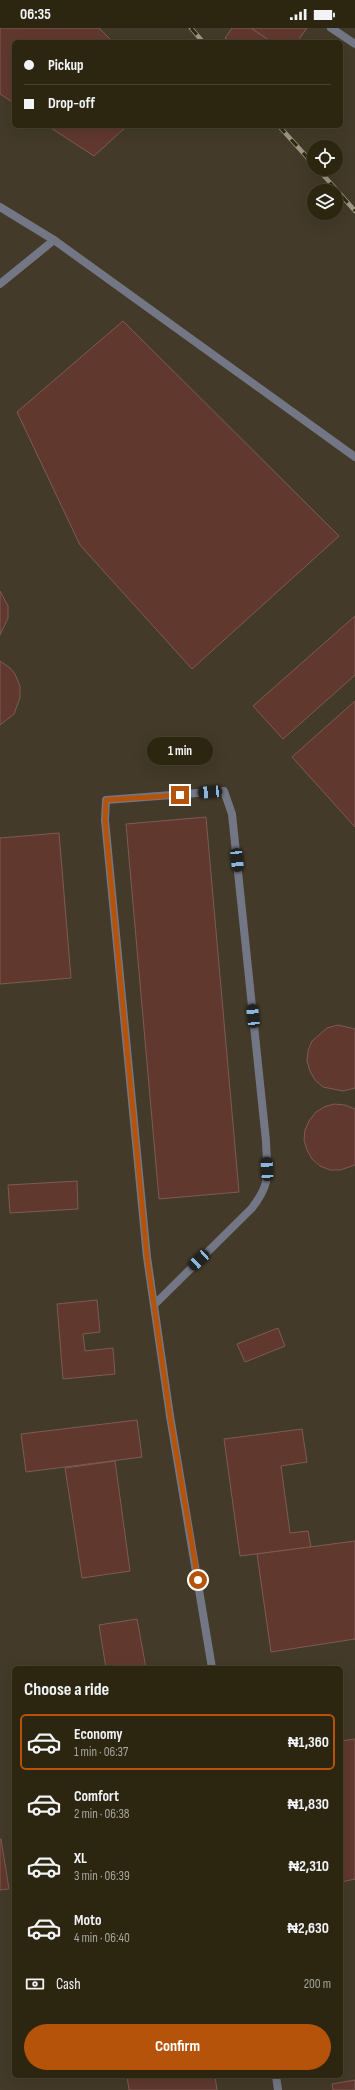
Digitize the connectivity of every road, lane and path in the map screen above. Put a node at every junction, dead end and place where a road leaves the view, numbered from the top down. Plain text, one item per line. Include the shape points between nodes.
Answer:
1 (331, 28) edge
2 (355, 44) edge
3 (0, 207) edge
4 (54, 240) junction
5 (0, 284) edge
6 (355, 457) edge
7 (154, 1305) junction
8 (212, 1666) edge
9 (276, 2078) edge
10 (278, 2090) edge

1 - 2 street
3 - 4 street
4 - 5 street
4 - 6 street
7 - 7 street via 147,1257 106,828 106,800 224,791 232,814 266,1141 268,1182 252,1208
7 - 8 street
9 - 10 street

